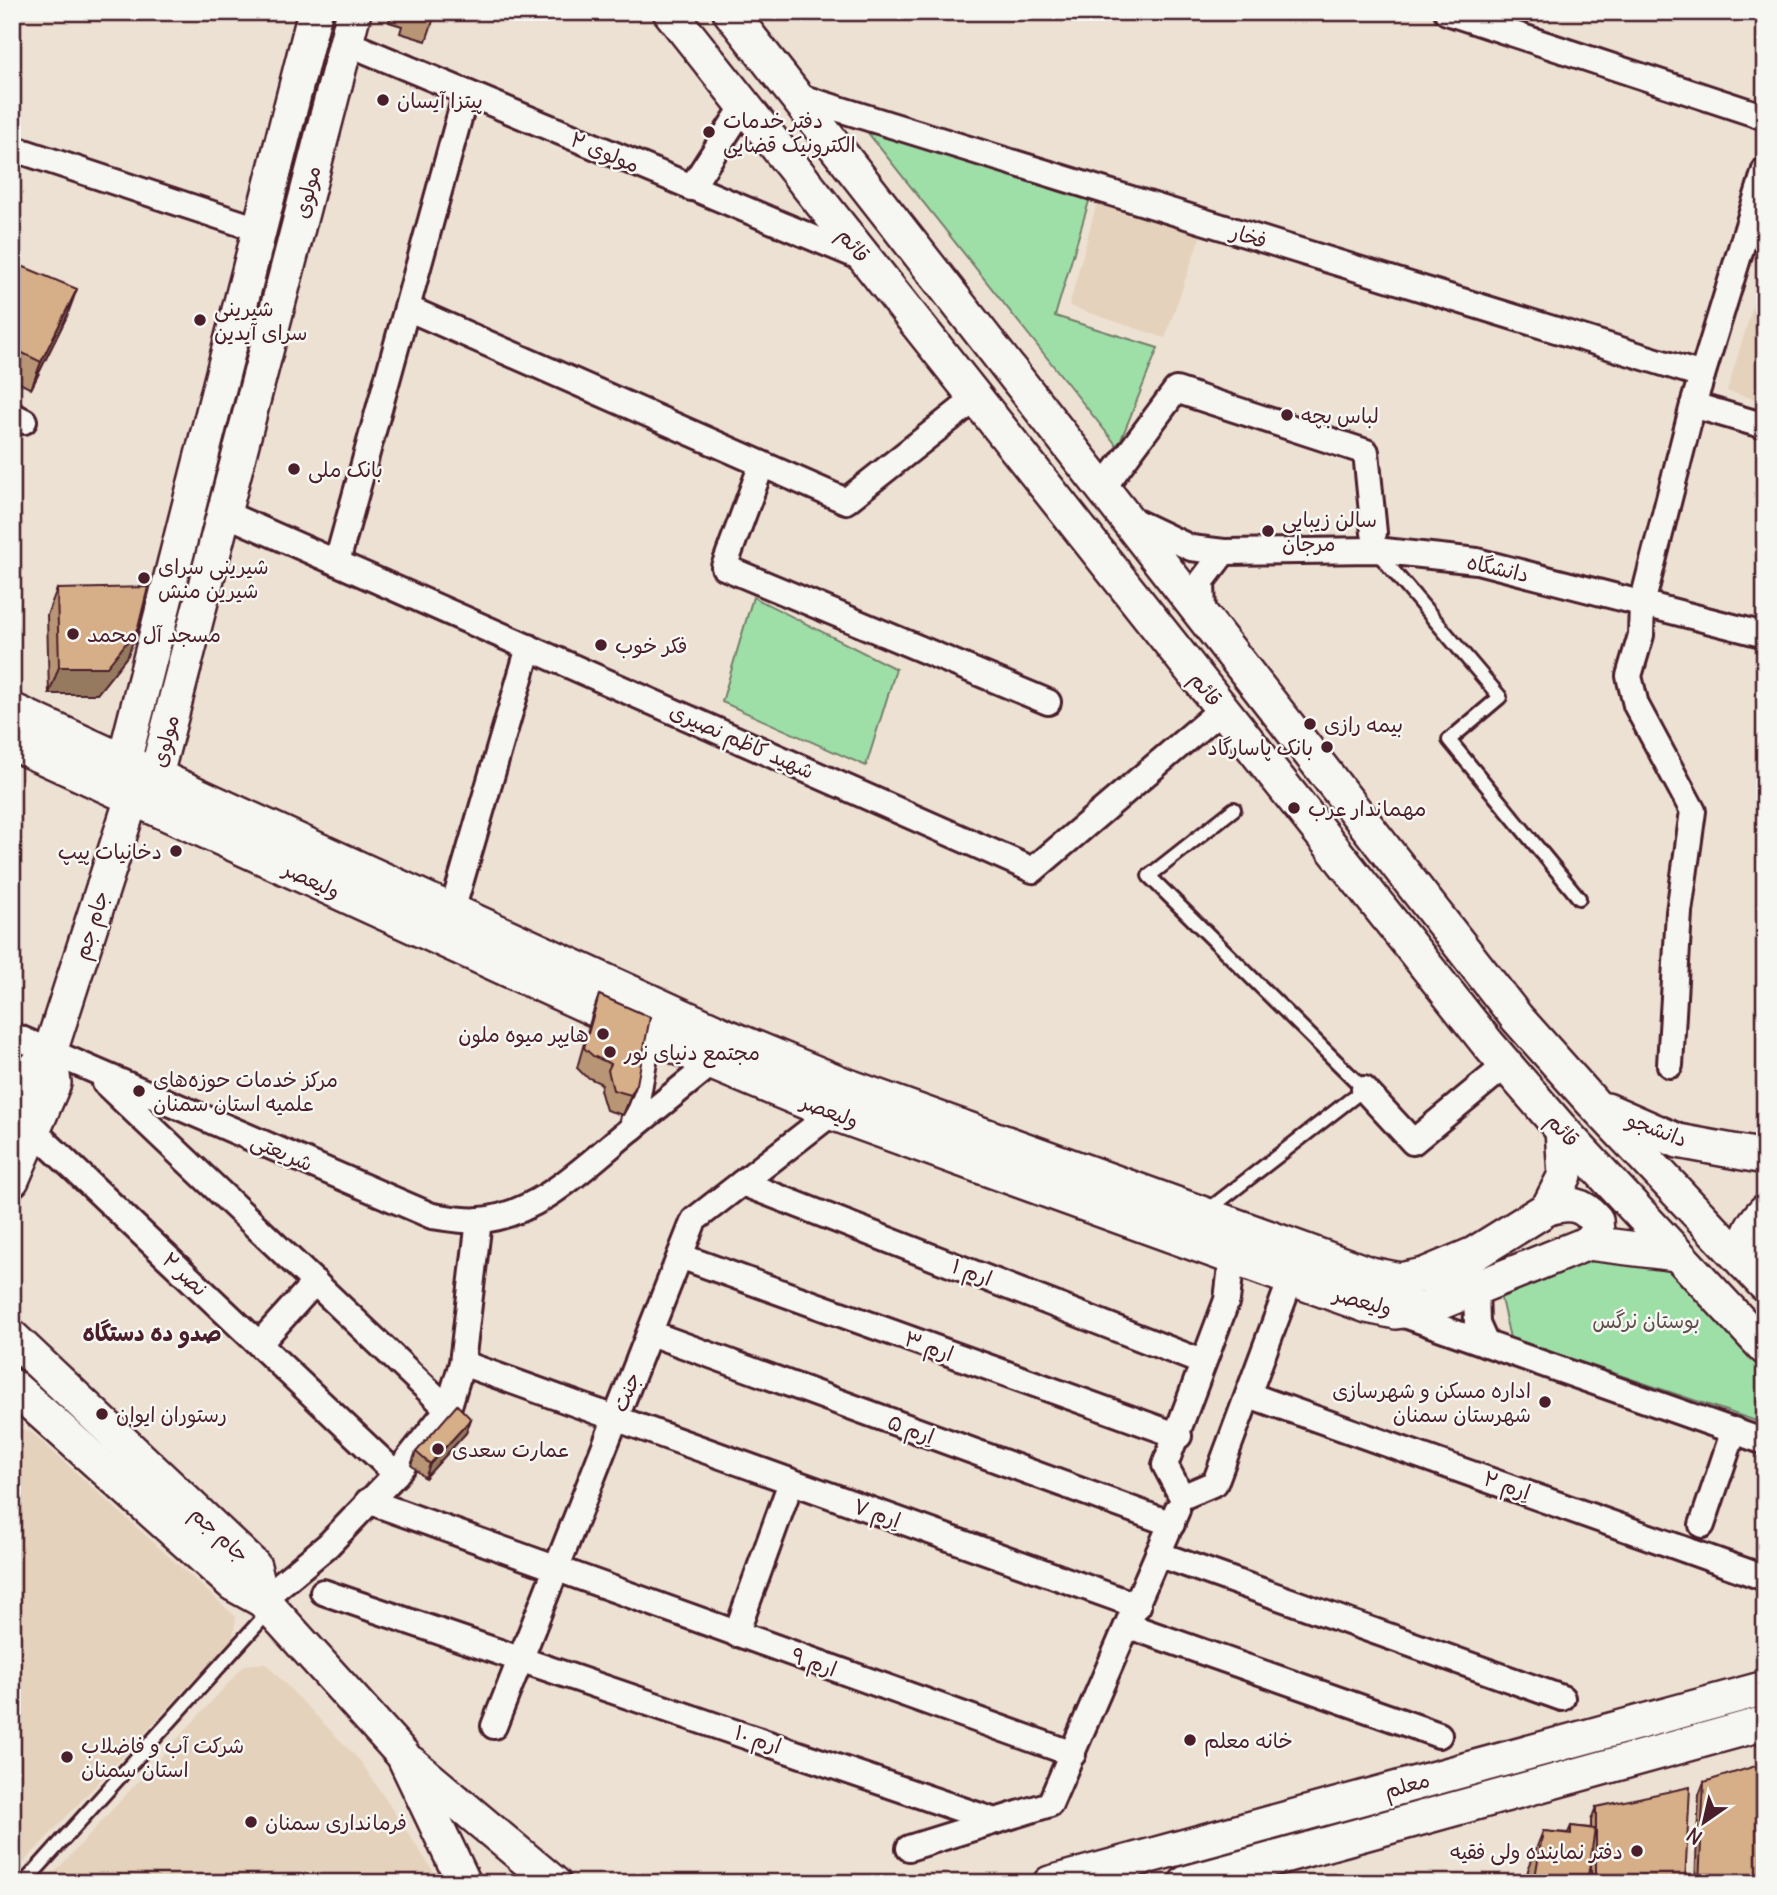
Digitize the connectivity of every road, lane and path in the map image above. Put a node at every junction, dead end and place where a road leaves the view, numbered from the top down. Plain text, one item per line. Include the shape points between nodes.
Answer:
1 (315, 12) edge
2 (670, 12) edge
3 (730, 12) edge
4 (1447, 12) edge
5 (349, 27) edge
6 (466, 93) junction
7 (797, 96) junction
8 (744, 106) junction
9 (1765, 117) edge
10 (12, 148) edge
11 (1765, 170) edge
12 (691, 188) junction
13 (261, 230) junction
14 (295, 239) junction
15 (866, 260) junction
16 (407, 308) junction
17 (1702, 375) junction
18 (976, 398) junction
19 (1693, 405) junction
20 (1765, 426) edge
21 (762, 464) junction
22 (1103, 488) junction
23 (224, 513) junction
24 (1125, 517) junction
25 (1375, 542) junction
26 (1224, 552) junction
27 (337, 562) junction
28 (1642, 604) junction
29 (1203, 616) junction
30 (1765, 635) edge
31 (529, 647) junction
32 (1048, 702) dead end
33 (1222, 709) junction
34 (12, 710) edge
35 (12, 743) edge
36 (124, 761) junction
37 (156, 775) junction
38 (132, 798) junction
39 (1234, 809) dead end
40 (1579, 898) dead end
41 (452, 911) junction
42 (654, 1020) junction
43 (12, 1035) edge
44 (718, 1049) junction
45 (50, 1052) junction
46 (1506, 1065) junction
47 (1670, 1065) dead end
48 (92, 1070) junction
49 (1364, 1088) junction
50 (1592, 1103) junction
51 (832, 1113) junction
52 (24, 1123) edge
53 (632, 1128) junction
54 (1562, 1130) junction
55 (1765, 1157) edge
56 (12, 1180) edge
57 (742, 1182) junction
58 (1548, 1208) junction
59 (1765, 1211) edge
60 (1202, 1215) junction
61 (479, 1220) junction
62 (1588, 1243) junction
63 (1677, 1254) junction
64 (680, 1256) junction
65 (1233, 1258) junction
66 (1754, 1274) edge
67 (1291, 1279) junction
68 (315, 1282) junction
69 (1476, 1288) junction
70 (1396, 1312) junction
71 (650, 1333) junction
72 (12, 1337) edge
73 (259, 1344) junction
74 (1486, 1344) junction
75 (1765, 1348) edge
76 (1202, 1362) junction
77 (462, 1363) junction
78 (12, 1386) edge
79 (1249, 1395) junction
80 (449, 1409) junction
81 (616, 1419) junction
82 (1734, 1430) junction
83 (1179, 1436) junction
84 (1765, 1442) edge
85 (396, 1474) junction
86 (791, 1482) junction
87 (1182, 1497) junction
88 (368, 1501) junction
89 (1171, 1524) junction
90 (1702, 1525) dead end
91 (1158, 1554) junction
92 (556, 1570) junction
93 (1765, 1578) edge
94 (323, 1592) dead end
95 (266, 1604) junction
96 (1133, 1616) junction
97 (736, 1634) junction
98 (521, 1657) junction
99 (1765, 1688) edge
100 (1562, 1698) dead end
101 (1765, 1723) edge
102 (494, 1726) dead end
103 (1438, 1735) dead end
104 (1073, 1754) junction
105 (403, 1755) junction
106 (995, 1821) junction
107 (909, 1848) dead end
108 (24, 1883) edge
109 (464, 1883) edge
110 (554, 1883) edge
111 (1050, 1883) edge
112 (1186, 1883) edge

1 - 13 main road, مولوی
2 - 8 main road, قائم
3 - 7 main road, قائم
4 - 9 street
5 - 6 street, مولوی ۲
5 - 14 main road, مولوی
6 - 12 street, مولوی ۲
6 - 16 street
7 - 17 street, فخار
7 - 22 main road, قائم
8 - 12 street
8 - 15 main road, قائم
10 - 13 street
11 - 17 street
12 - 15 street, مولوی ۲
13 - 14 main road
13 - 36 main road, مولوی
14 - 23 main road, مولوی
15 - 18 main road, قائم
16 - 21 street
16 - 27 street
17 - 19 street
18 - 21 street via 846,501
18 - 33 main road, قائم
19 - 20 street
19 - 28 street
21 - 32 street via 724,567
22 - 24 main road, قائم
22 - 25 street via 1176,390 1366,452
23 - 27 street, شهید کاظم نصیری
23 - 37 main road, مولوی
24 - 26 street, دانشگاه via 1191,548
24 - 29 main road, قائم
25 - 26 street, دانشگاه
25 - 28 street, دانشگاه via 1477,561
25 - 40 lane via 1500,697 1449,740
26 - 29 street via 1202,581
27 - 31 street, شهید کاظم نصیری
28 - 30 street, دانشگاه
28 - 47 street via 1641,635 1629,676 1636,705 1693,811 1679,912
29 - 50 main road, قائم via 1517,1018
31 - 33 street, شهید کاظم نصیری via 1033,870
31 - 41 street
33 - 46 main road, قائم
34 - 36 main road, ولیعصر
35 - 38 main road, ولیعصر
36 - 37 main road, ولیعصر
36 - 38 main road, مولوی
37 - 38 main road, مولوی
37 - 41 main road, ولیعصر
38 - 42 main road, ولیعصر
38 - 45 main road, جام جم
39 - 49 lane via 1149,876
41 - 42 main road, ولیعصر
42 - 44 main road, ولیعصر
42 - 53 street
43 - 45 street, شریعتی
44 - 51 main road, ولیعصر
44 - 53 street, شریعتی
44 - 60 main road, ولیعصر via 843,1084
45 - 48 street, شریعتی
45 - 52 main road, جام جم via 54,1083
46 - 49 street via 1413,1142
46 - 54 main road, قائم
48 - 61 street, شریعتی via 432,1216
48 - 68 street
49 - 60 lane
50 - 55 main road, دانشجو via 1678,1141
50 - 66 main road, قائم
51 - 57 street, جنت
51 - 65 main road, ولیعصر
52 - 56 main road, جام جم
52 - 73 street, نصر ۲
53 - 61 street, شریعتی via 551,1193 515,1213
54 - 58 main road via 1565,1175
54 - 63 main road, قائم
57 - 64 street, جنت via 694,1220
57 - 76 street, ارم ۱
58 - 60 main road, ولیعصر via 1474,1254 1400,1280 1370,1274
58 - 62 main road via 1571,1203 1588,1210 1596,1220 1597,1233
59 - 66 main road via 1753,1223 1745,1242
61 - 77 street
62 - 63 main road, ولیعصر
62 - 69 main road, ولیعصر
63 - 75 main road, قائم
64 - 71 street, جنت
64 - 83 street, ارم ۳
65 - 67 main road, ولیعصر
65 - 76 street via 1227,1300
67 - 70 main road, ولیعصر
67 - 79 street
68 - 73 street
68 - 80 street
69 - 70 main road, ولیعصر via 1427,1308
69 - 74 street via 1477,1324
70 - 74 street
71 - 81 street, جنت
71 - 89 street, اِرم ۵
72 - 95 main road, جام جم via 254,1566
73 - 85 street, نصر ۲
74 - 82 street
76 - 83 street
77 - 80 street
77 - 81 street, اِرم ۷
78 - 95 main road, جام جم via 233,1584
79 - 87 street via 1215,1483
79 - 93 street, اِرم ۲
80 - 85 street
81 - 86 street, اِرم ۷
81 - 92 street, جنت
82 - 84 street
82 - 90 street
83 - 87 street via 1166,1465
85 - 88 street
86 - 96 street, اِرم ۷
86 - 97 street
87 - 89 street
88 - 92 street, ارم ۹
88 - 95 street
89 - 91 street
91 - 96 street
91 - 100 street
92 - 97 street, ارم ۹
92 - 98 street, جنت
94 - 98 street, ارم ۱۰
95 - 105 main road
95 - 108 lane
96 - 103 street, اِرم ۷
96 - 104 street
97 - 104 street, ارم ۹
98 - 102 street, جنت
98 - 106 street, ارم ۱۰
99 - 111 main road, معلم
101 - 112 main road, معلم
104 - 106 street via 1050,1804
105 - 109 main road
105 - 110 main road
106 - 107 street

